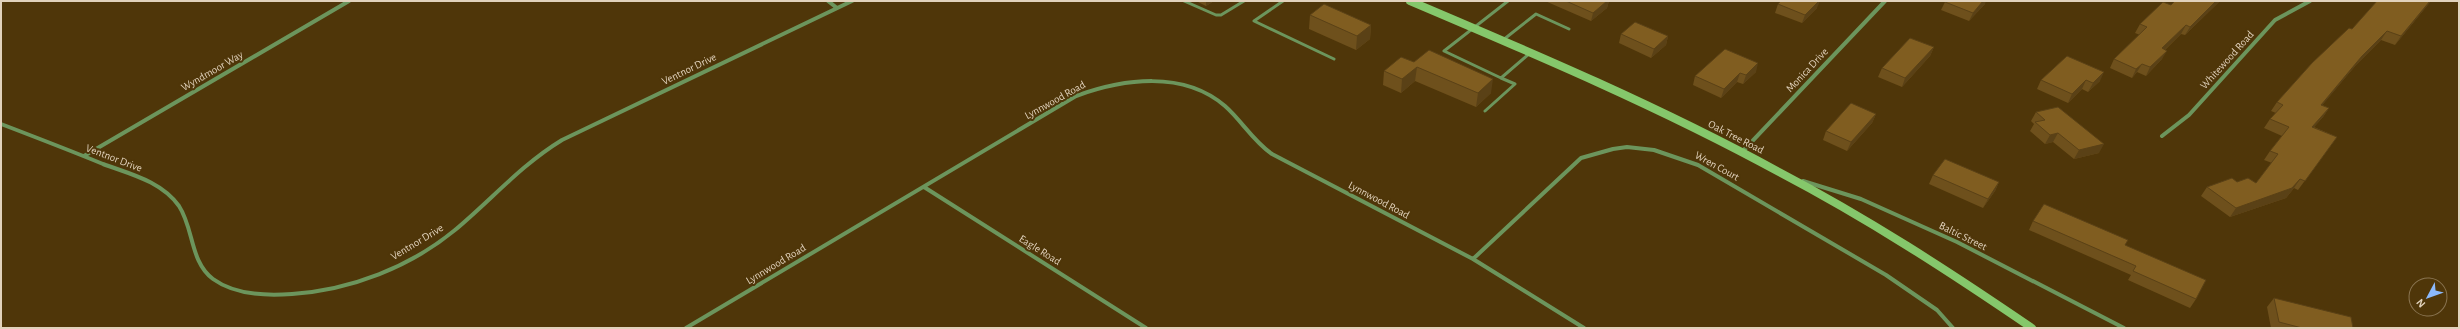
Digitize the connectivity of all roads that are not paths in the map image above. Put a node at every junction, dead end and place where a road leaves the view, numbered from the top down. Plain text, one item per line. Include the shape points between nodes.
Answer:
1 (349, 1) edge
2 (828, 1) edge
3 (852, 1) edge
4 (1184, 1) edge
5 (1244, 1) edge
6 (1283, 1) edge
7 (1410, 1) edge
8 (1508, 1) edge
9 (1885, 1) edge
10 (2310, 1) edge
11 (837, 8) junction
12 (1473, 28) junction
13 (1569, 29) dead end
14 (1502, 41) junction
15 (1530, 53) junction
16 (1334, 59) dead end
17 (1501, 78) junction
18 (1485, 110) dead end
19 (1, 124) edge
20 (2162, 136) dead end
21 (1742, 152) junction
22 (84, 156) junction
23 (1788, 177) junction
24 (924, 187) junction
25 (1473, 259) junction
26 (686, 328) edge
27 (1146, 328) edge
28 (1584, 328) edge
29 (1953, 328) edge
30 (2032, 328) edge
31 (2124, 328) edge

1 - 22 street, Wyndmoor Way
2 - 11 street
3 - 11 street, Ventnor Drive
4 - 5 lane via 1216,15 1221,15
6 - 16 lane via 1254,21
7 - 12 main road, Oak Tree Road
8 - 12 lane
9 - 21 street, Monica Drive
10 - 20 street, Whitewood Road via 2275,20 2189,115
11 - 22 street, Ventnor Drive via 548,148 441,241 407,262 345,285 312,292 280,295 251,293 227,286 209,276 198,262 186,216 166,192 136,175
12 - 14 main road, Oak Tree Road
12 - 17 lane via 1444,51
13 - 14 lane via 1536,14
14 - 15 main road, Oak Tree Road
15 - 17 lane
15 - 21 main road, Oak Tree Road via 1607,86
17 - 18 lane via 1515,84
19 - 22 street, Ventnor Drive
21 - 23 main road, Oak Tree Road
23 - 30 main road, Oak Tree Road via 1934,262
23 - 31 street, Baltic Street via 1861,199 1957,242
24 - 25 street, Lynnwood Road via 1076,96 1113,84 1133,81 1161,82 1193,89 1210,96 1224,106 1252,139 1272,154
24 - 26 street, Lynnwood Road
24 - 27 street, Eagle Road
25 - 28 street, Lynnwood Road
25 - 29 street, Wren Court via 1581,158 1623,146 1644,147 1675,155 1698,165 1886,275 1937,310

